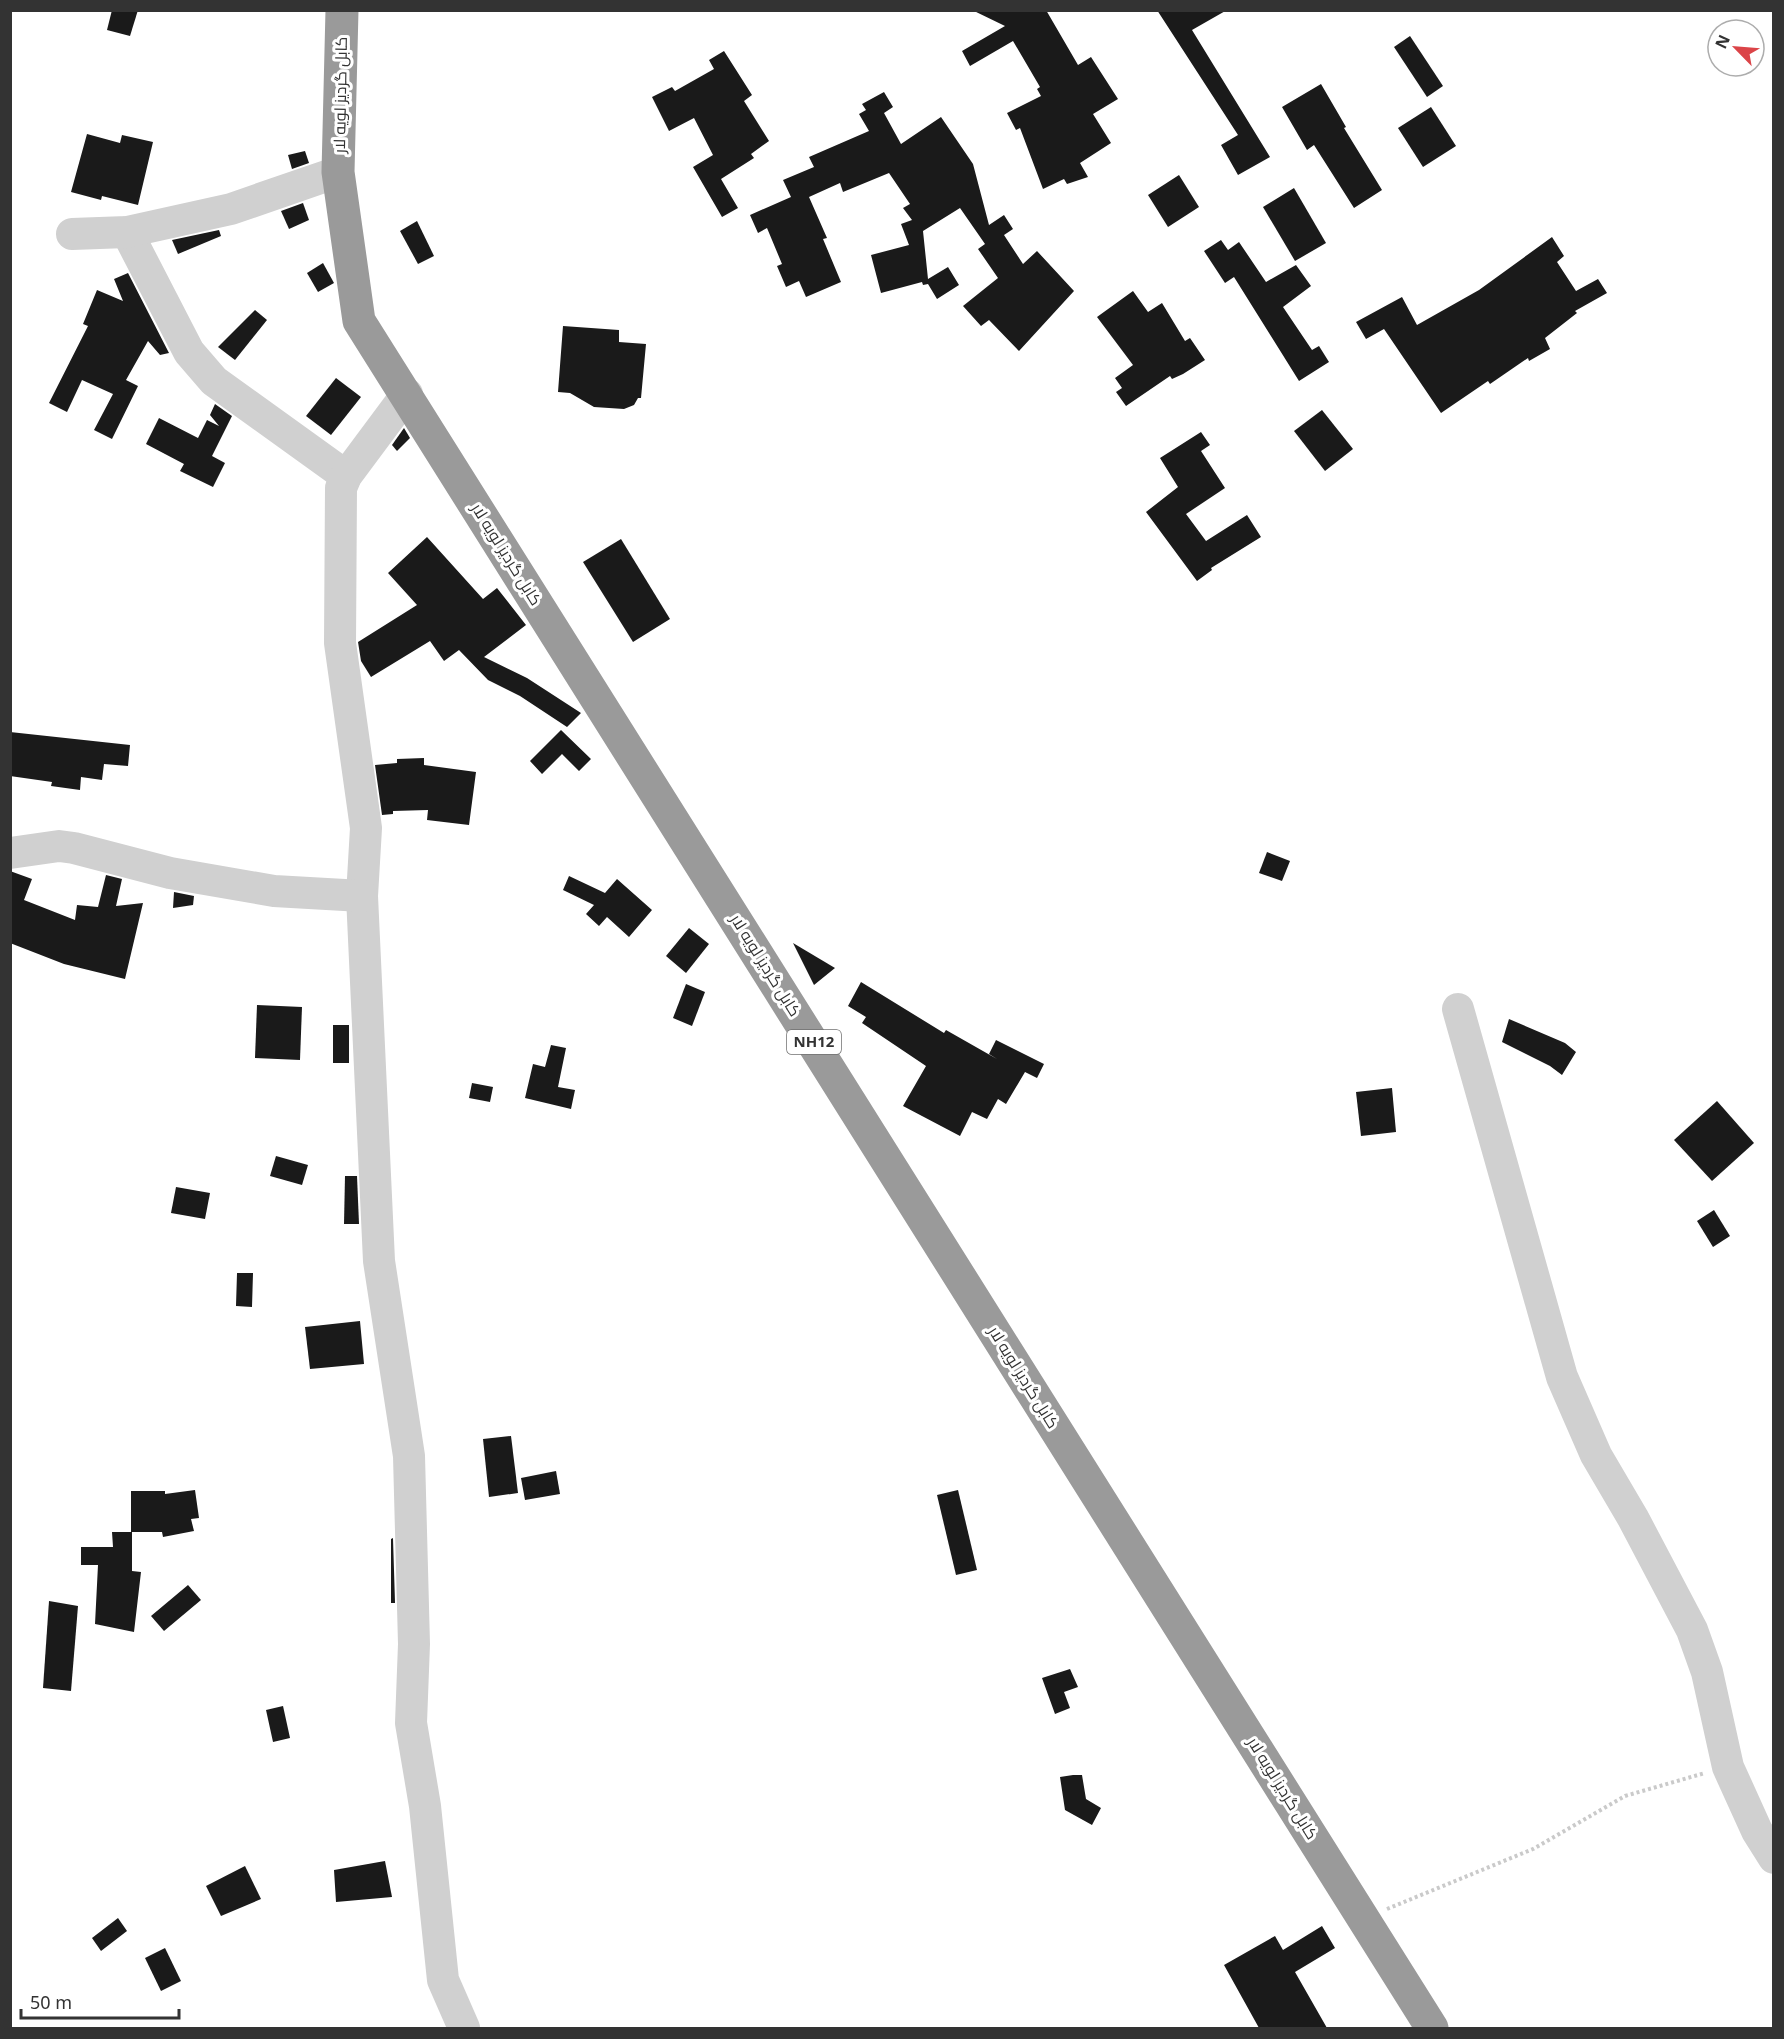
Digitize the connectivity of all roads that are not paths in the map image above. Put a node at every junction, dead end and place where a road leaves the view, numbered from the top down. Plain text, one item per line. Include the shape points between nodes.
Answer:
1 (342, 10) edge
2 (338, 172) junction
3 (127, 232) junction
4 (72, 234) dead end
5 (407, 394) junction
6 (346, 476) junction
7 (10, 853) edge
8 (362, 896) junction
9 (1458, 1009) dead end
10 (1773, 1858) edge
11 (464, 2028) edge
12 (1432, 2028) edge

1 - 2 highway, کابل گردیز لویه لار / NH12
2 - 3 street via 231,208
2 - 5 highway, کابل گردیز لویه لار / NH12 via 358,321
3 - 4 street
3 - 6 street via 189,352 214,381
5 - 6 street
5 - 12 highway, کابل گردیز لویه لار / NH12
6 - 8 street via 341,488 340,643 366,828
7 - 8 street via 59,846 170,873 274,891
8 - 11 street via 379,1261 409,1456 414,1644 411,1723 425,1806 443,1980
9 - 10 street via 1562,1377 1596,1455 1692,1630 1707,1672 1728,1767

